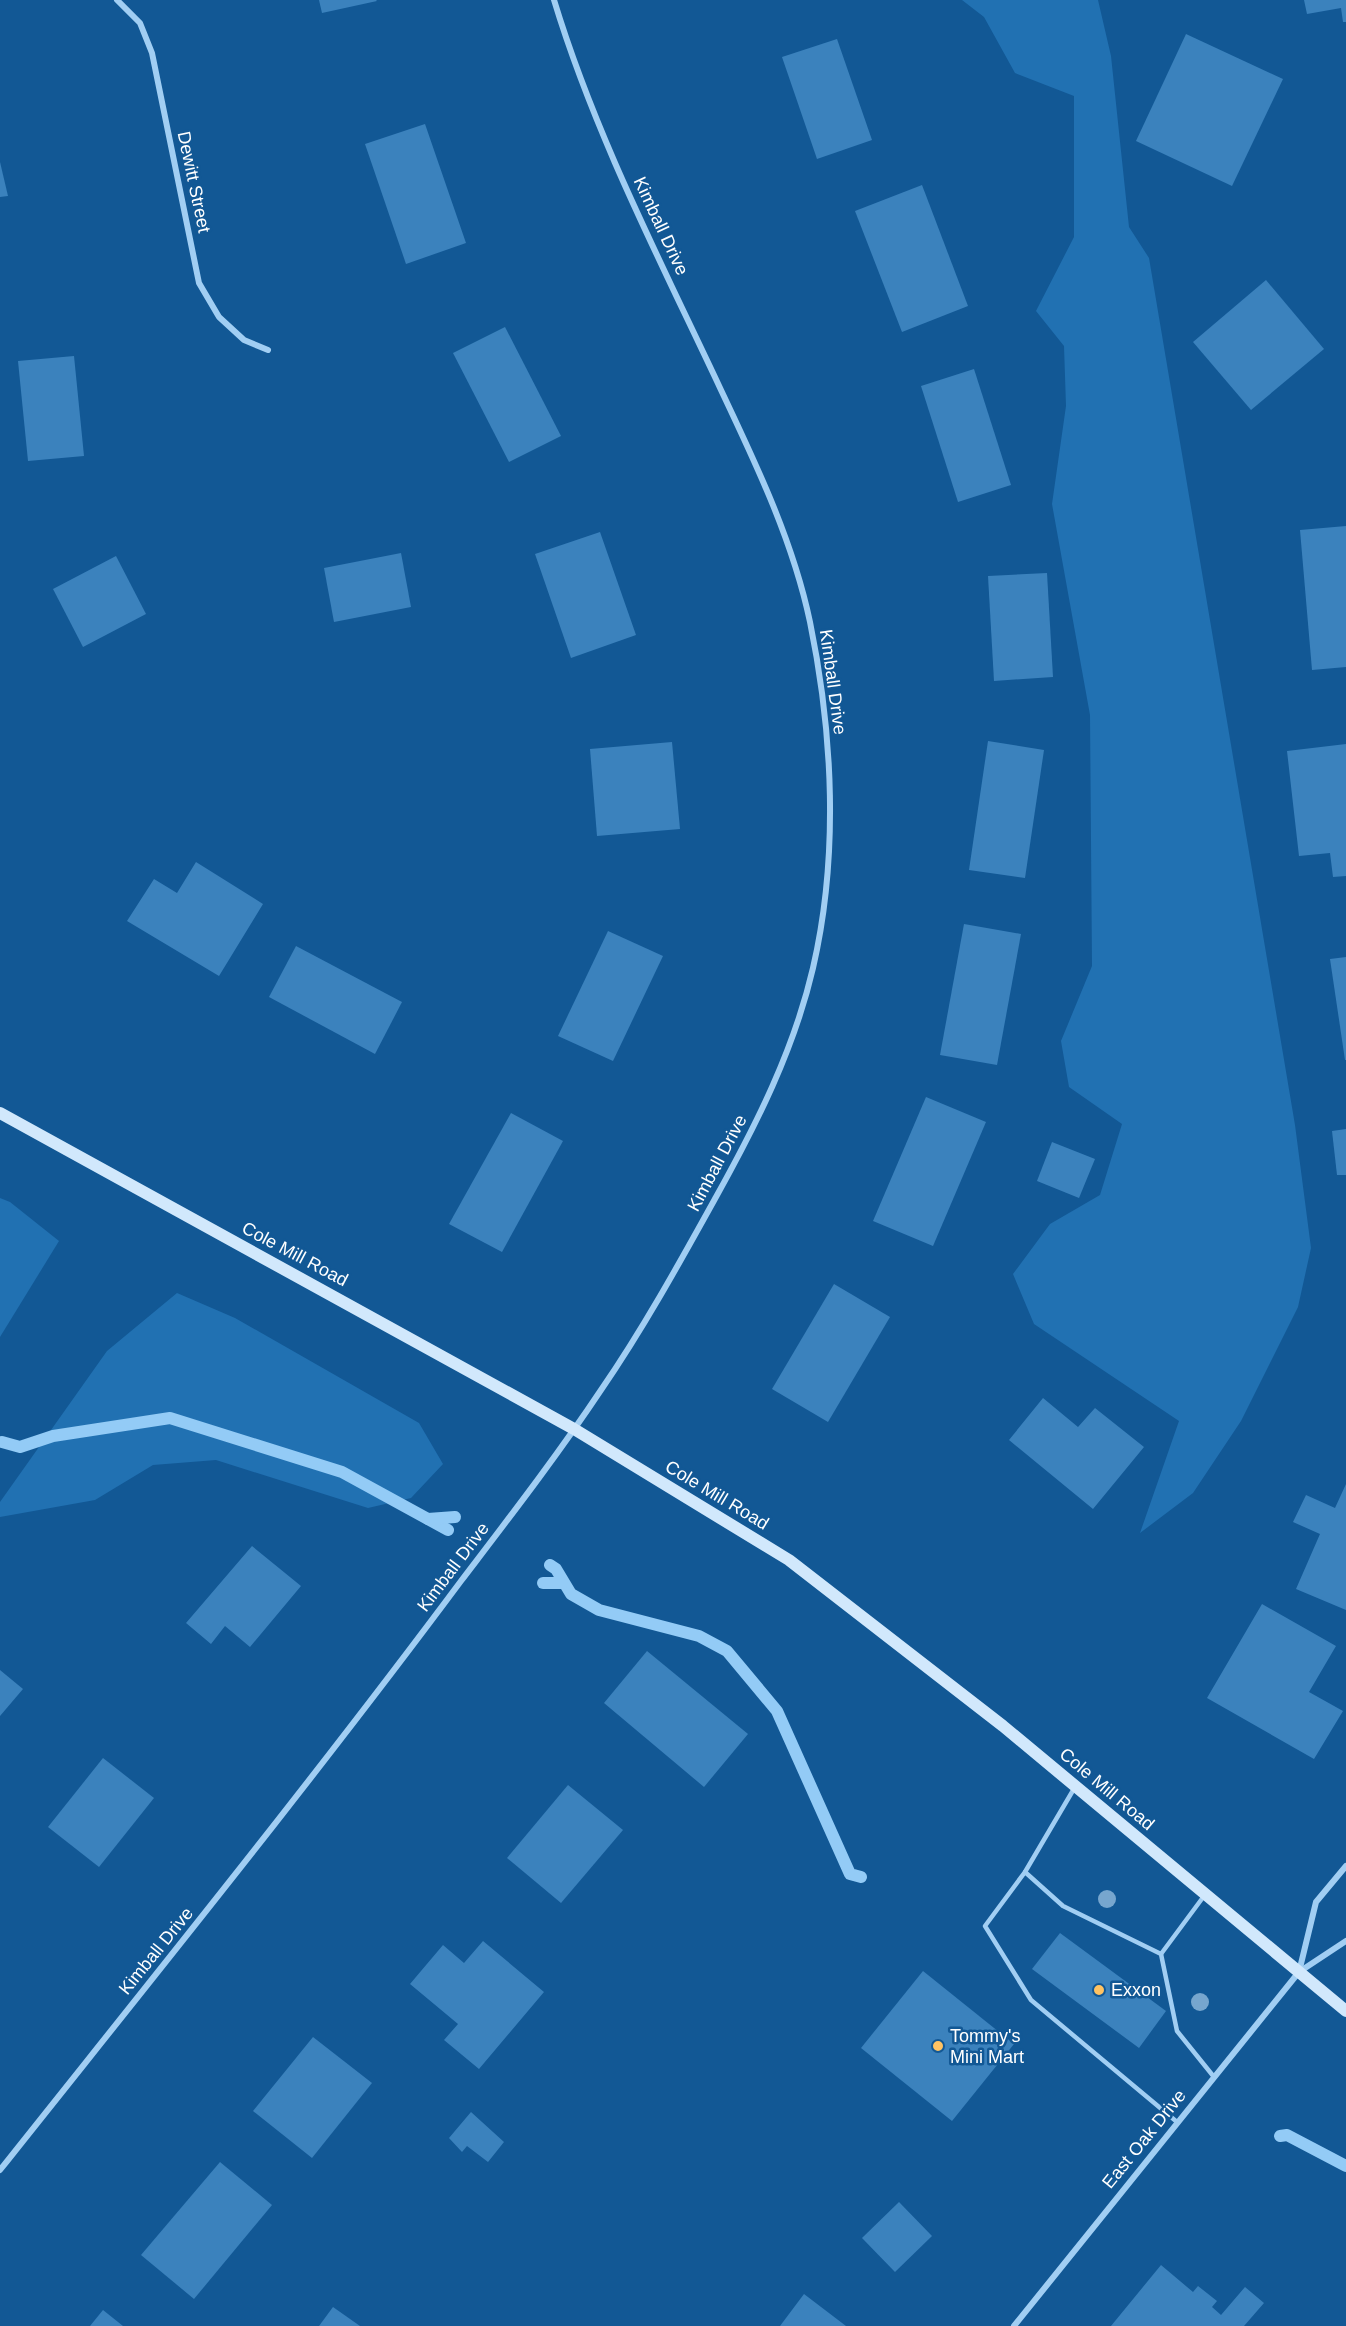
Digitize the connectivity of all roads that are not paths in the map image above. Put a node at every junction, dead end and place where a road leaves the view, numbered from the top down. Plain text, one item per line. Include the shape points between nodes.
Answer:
1 (117, 0) edge
2 (554, 0) edge
3 (268, 350) dead end
4 (0, 1113) edge
5 (574, 1429) junction
6 (1075, 1787) junction
7 (1346, 1866) edge
8 (1025, 1872) junction
9 (1206, 1894) junction
10 (1346, 1941) edge
11 (1161, 1954) junction
12 (1299, 1972) junction
13 (1346, 2011) edge
14 (1214, 2077) junction
15 (1176, 2122) junction
16 (0, 2170) edge
17 (1014, 2326) edge

1 - 3 street, Dewitt Street via 140,23 152,53 199,283 219,317 244,340
2 - 5 street, Kimball Drive via 590,103 623,181 734,417 788,543 820,676 829,766 824,908 813,969 788,1046 746,1142 695,1236
4 - 5 street, Cole Mill Road
5 - 6 street, Cole Mill Road via 789,1560 1003,1725
5 - 16 street, Kimball Drive via 388,1680
6 - 8 lane
6 - 9 street, Cole Mill Road
7 - 12 street, East Oak Drive via 1316,1902
8 - 11 lane via 1063,1906
8 - 15 lane via 985,1926 990,1935 1031,2000
9 - 11 lane
9 - 12 street, Cole Mill Road
10 - 12 street, East Oak Drive
11 - 14 lane via 1177,2031
12 - 13 street, Cole Mill Road
12 - 14 street, East Oak Drive
14 - 15 street, East Oak Drive
15 - 17 street, East Oak Drive

